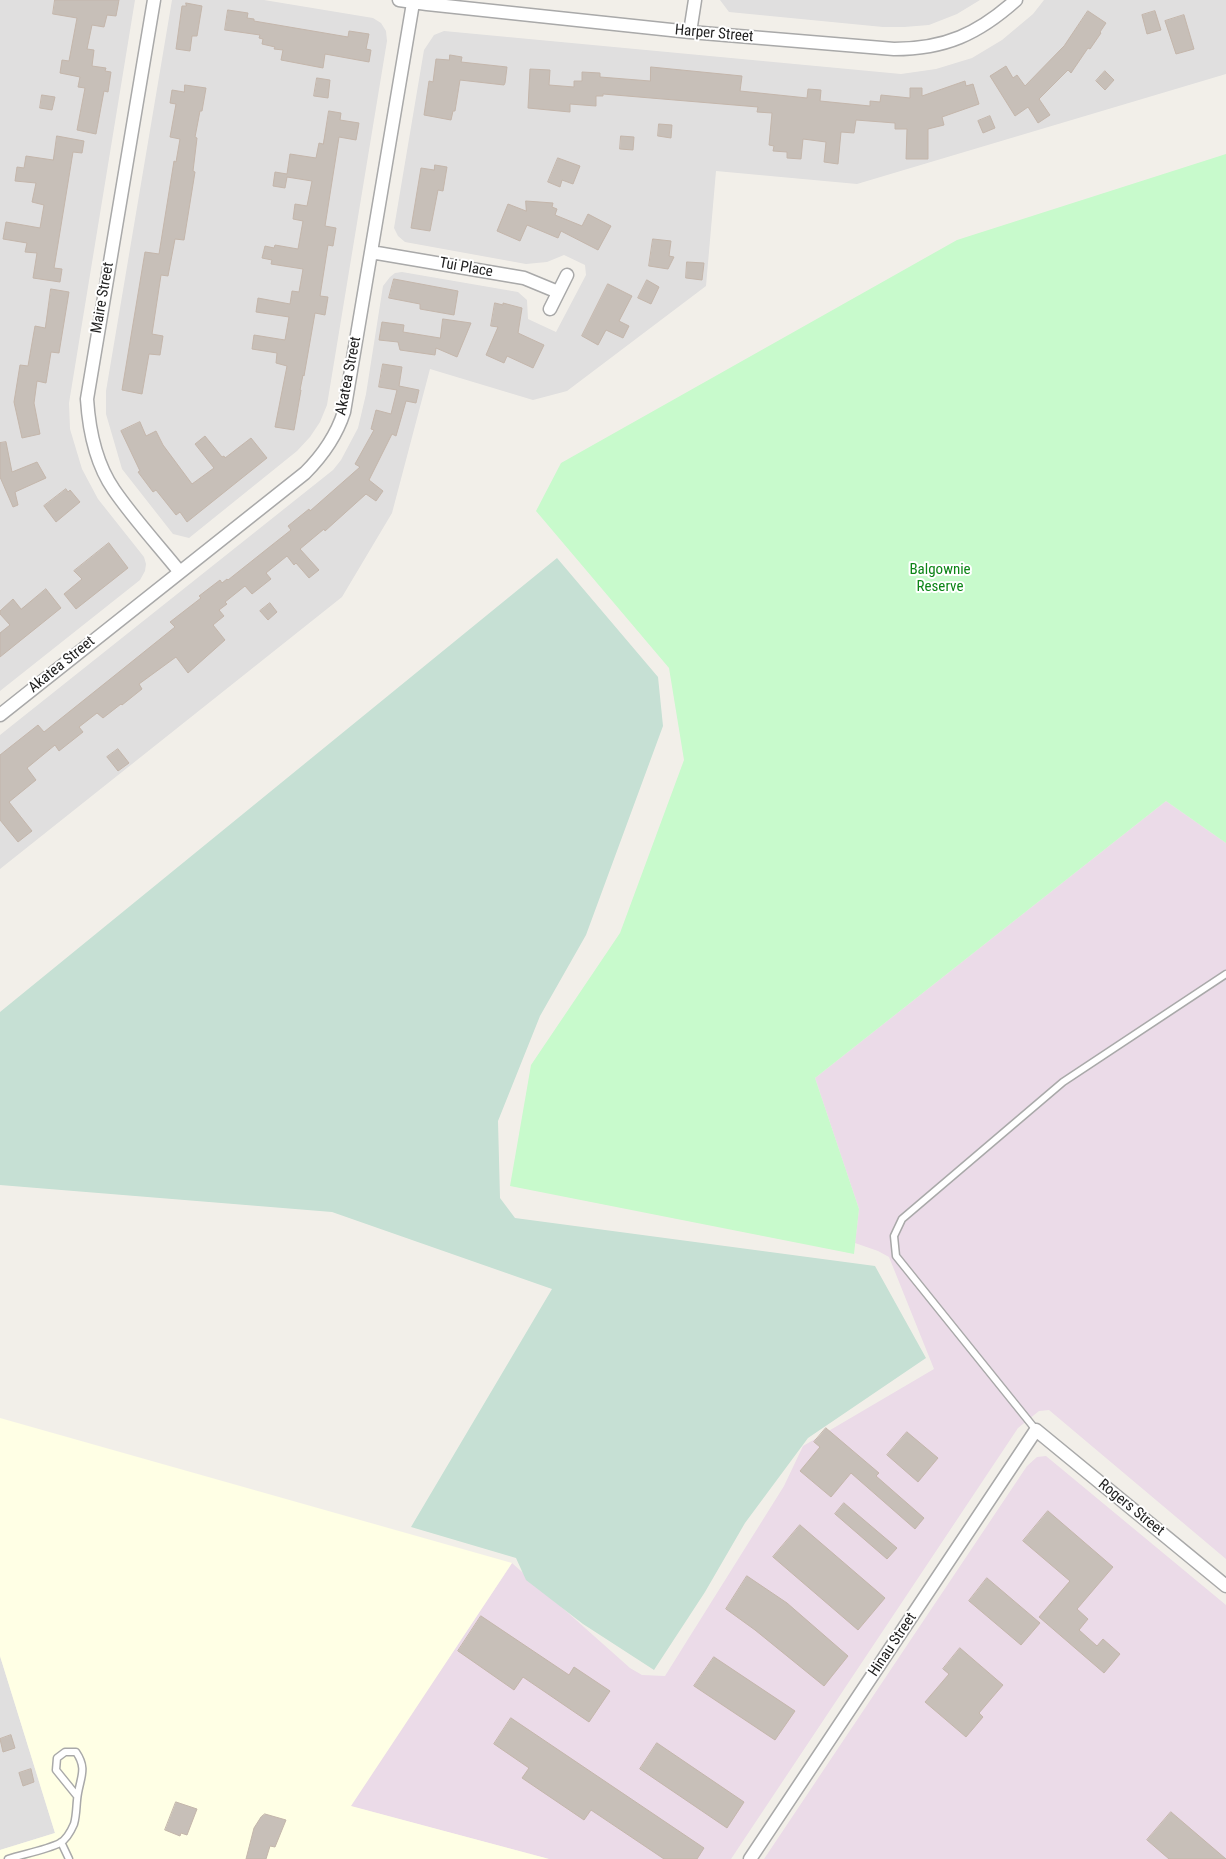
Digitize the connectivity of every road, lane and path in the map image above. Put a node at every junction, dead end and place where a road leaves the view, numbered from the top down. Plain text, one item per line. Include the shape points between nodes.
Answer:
1 (154, 0) edge
2 (399, 0) edge
3 (696, 0) edge
4 (1016, 0) edge
5 (414, 2) junction
6 (690, 32) junction
7 (371, 252) junction
8 (567, 275) dead end
9 (558, 292) junction
10 (550, 309) dead end
11 (180, 571) junction
12 (0, 715) edge
13 (1226, 974) edge
14 (1036, 1430) junction
15 (1226, 1586) edge
16 (77, 1796) junction
17 (62, 1842) junction
18 (8, 1859) edge
19 (69, 1859) edge
20 (750, 1859) edge

1 - 11 street, Maire Street via 87,399 94,445 113,490
2 - 5 street, Harper Street
3 - 6 street
4 - 6 street, Harper Street via 978,30 956,40 917,49
5 - 6 street, Harper Street
5 - 7 street, Akatea Street
7 - 9 street, Tui Place via 524,278
7 - 11 street, Akatea Street via 339,428 320,458 304,473
8 - 9 street
9 - 10 street
11 - 12 street, Akatea Street
13 - 14 lane via 1063,1082 902,1219 894,1236 896,1256
14 - 15 street, Rogers Street
14 - 20 street, Hinau Street
16 - 16 lane via 56,1770 57,1758 65,1752 76,1752 82,1761
16 - 17 lane via 74,1824
17 - 18 lane
17 - 19 lane

